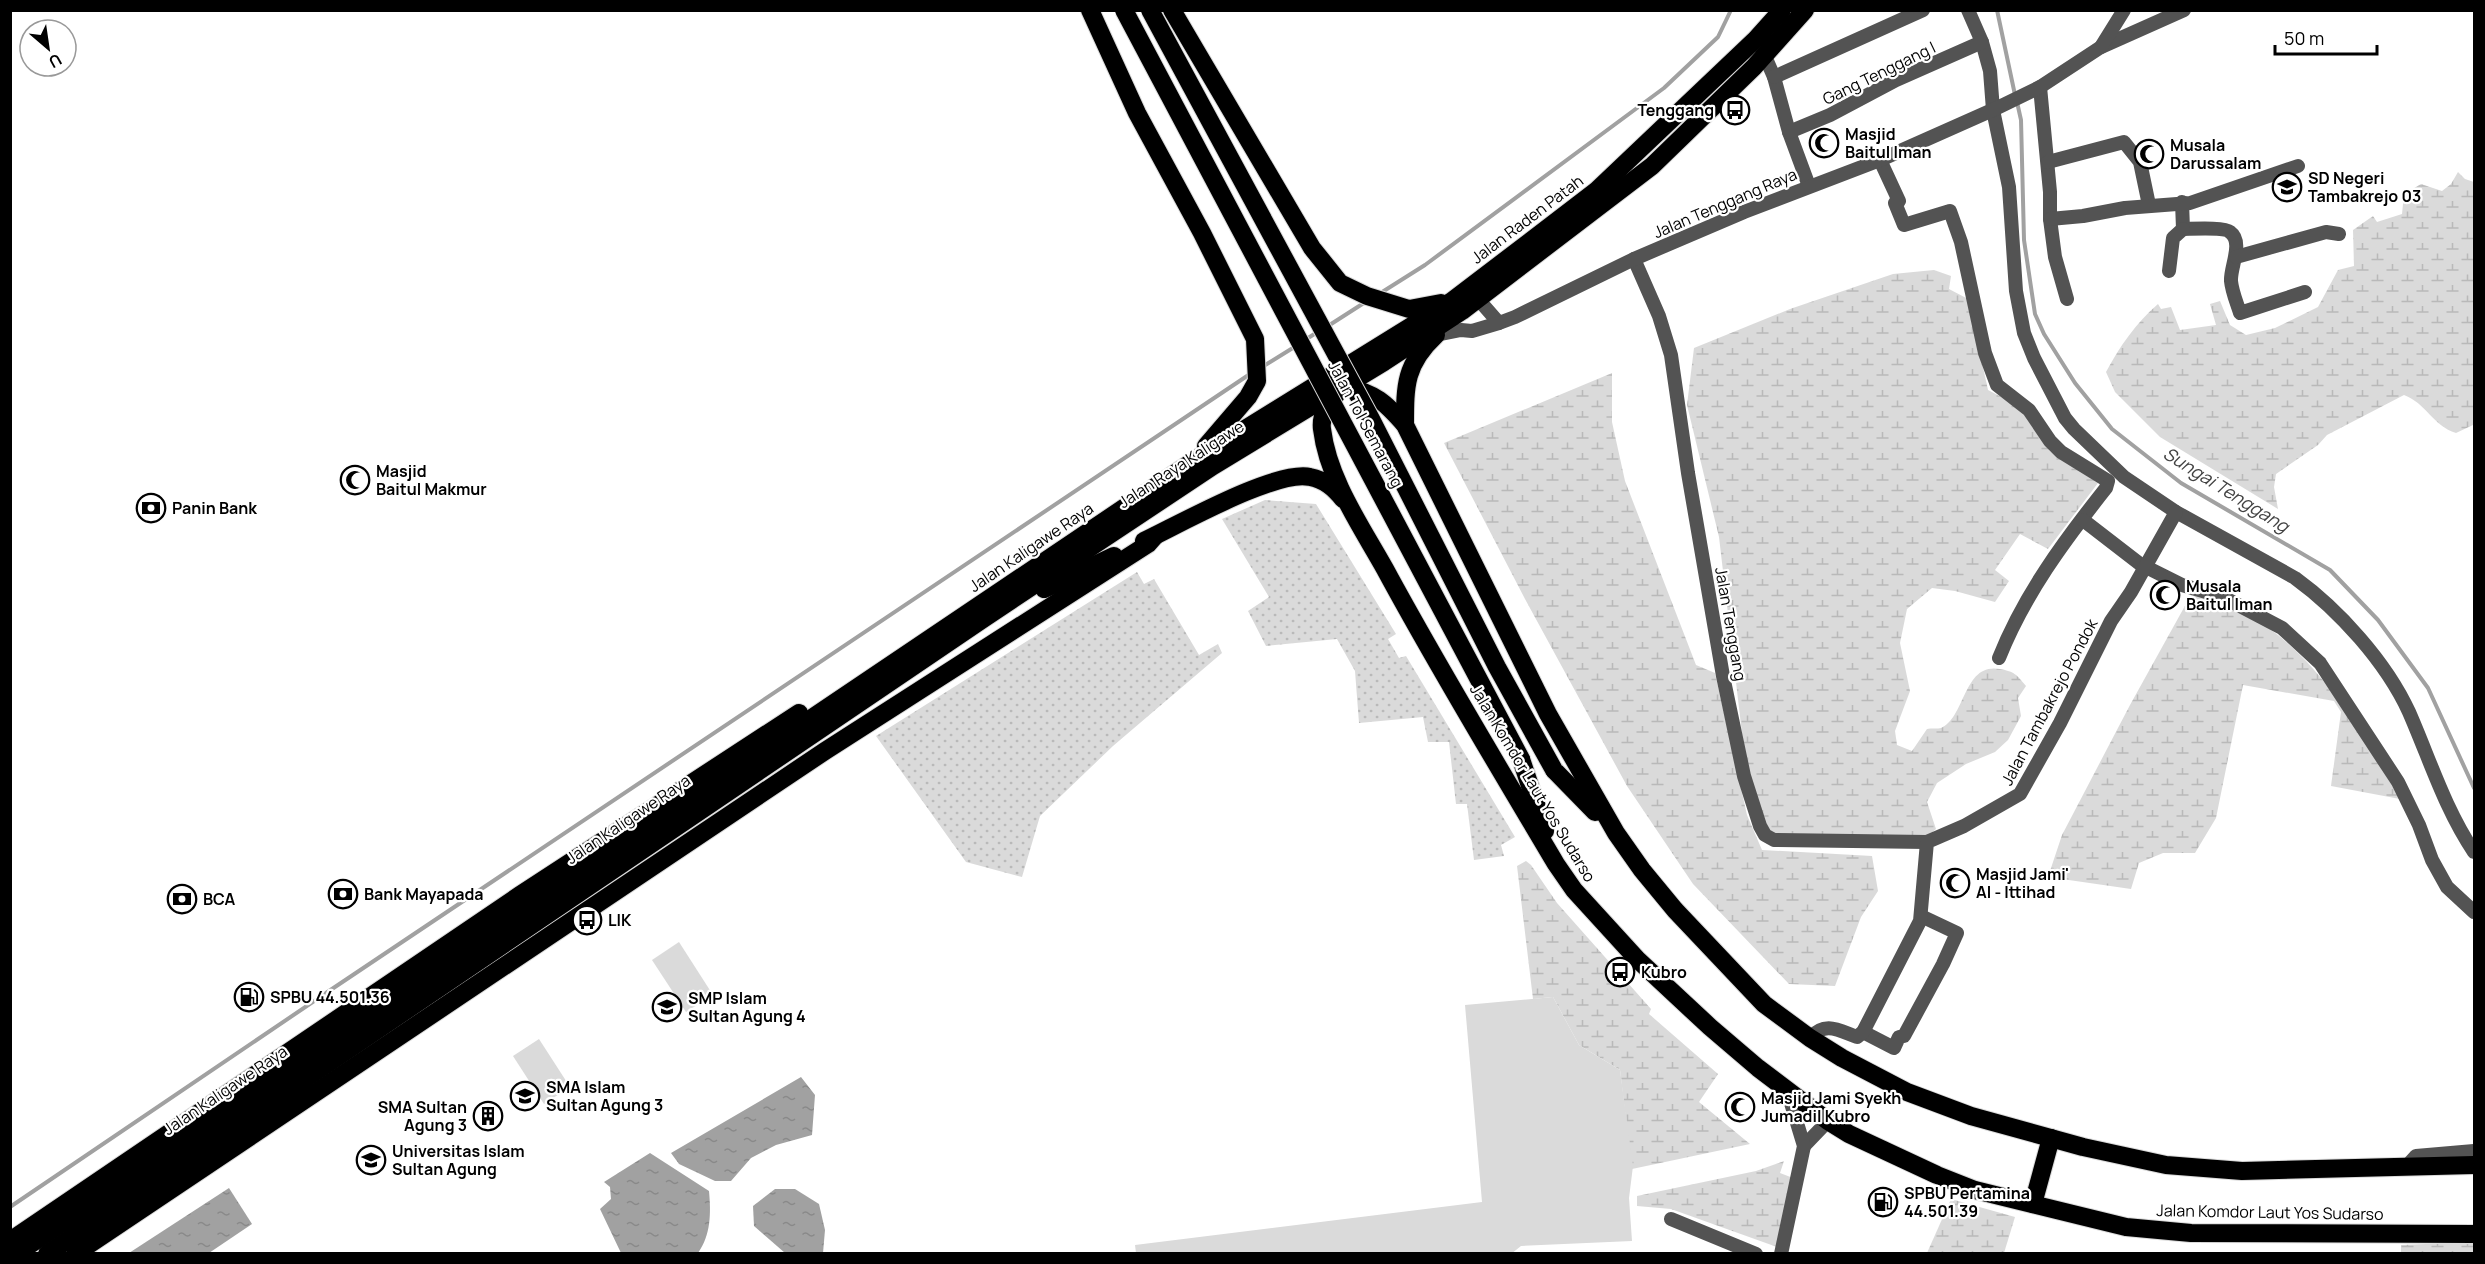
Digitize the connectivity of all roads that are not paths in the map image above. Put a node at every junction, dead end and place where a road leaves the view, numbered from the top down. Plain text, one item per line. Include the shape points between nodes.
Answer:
1 (1090, 10) edge
2 (1124, 10) edge
3 (1150, 10) edge
4 (1172, 10) edge
5 (1782, 10) edge
6 (1805, 10) edge
7 (1923, 10) edge
8 (1968, 10) edge
9 (2124, 10) edge
10 (2184, 10) edge
11 (1982, 42) junction
12 (1761, 47) junction
13 (2101, 47) junction
14 (1774, 77) junction
15 (2036, 88) junction
16 (1995, 109) junction
17 (1789, 132) junction
18 (1880, 160) junction
19 (2048, 162) junction
20 (2298, 166) dead end
21 (1809, 186) junction
22 (2182, 202) junction
23 (2149, 205) junction
24 (2050, 219) junction
25 (2183, 229) junction
26 (2339, 234) dead end
27 (2236, 257) junction
28 (1634, 260) junction
29 (2169, 271) dead end
30 (2305, 292) dead end
31 (1478, 299) junction
32 (2067, 299) dead end
33 (1457, 306) junction
34 (1499, 323) junction
35 (1436, 335) junction
36 (1386, 341) junction
37 (1343, 386) junction
38 (1262, 416) junction
39 (1405, 425) junction
40 (1195, 460) junction
41 (1167, 479) junction
42 (1351, 507) junction
43 (2176, 512) junction
44 (2083, 520) junction
45 (1155, 536) junction
46 (2146, 566) junction
47 (983, 619) junction
48 (1999, 658) dead end
49 (1617, 833) junction
50 (1927, 842) junction
51 (2475, 852) edge
52 (1556, 864) junction
53 (2475, 912) edge
54 (1922, 916) junction
55 (1863, 1032) junction
56 (1810, 1038) junction
57 (1787, 1090) junction
58 (1828, 1121) junction
59 (2051, 1138) junction
60 (1804, 1146) junction
61 (2475, 1151) edge
62 (2475, 1165) edge
63 (2407, 1166) junction
64 (2033, 1204) junction
65 (1671, 1219) dead end
66 (2475, 1234) edge
67 (10, 1241) edge
68 (16, 1254) edge
69 (47, 1254) edge
70 (75, 1254) edge
71 (1756, 1254) edge
72 (1782, 1254) edge

1 - 40 highway via 1137,113 1202,233 1257,349 1257,381
2 - 52 highway, Jalan Tol Semarang, bridge via 1521,759
3 - 49 highway, Jalan Tol Semarang, bridge via 1371,419 1554,770
4 - 33 highway via 1312,248 1340,283 1409,309
5 - 12 highway, Jalan Raden Patah
6 - 12 highway, Jalan Raden Patah
7 - 14 street
8 - 11 street
9 - 13 street
10 - 13 street
11 - 16 street
11 - 17 street, Gang Tenggang I
12 - 14 street
12 - 31 highway, Jalan Raden Patah via 1652,166
12 - 33 highway, Jalan Raden Patah
13 - 15 street
14 - 17 street
15 - 16 street, Jalan Tenggang Raya
15 - 19 street
16 - 18 street, Jalan Tenggang Raya
16 - 43 street via 2009,187 2017,298 2029,350 2074,429 2119,473
17 - 21 street
18 - 21 street, Jalan Tenggang Raya
18 - 44 street via 1899,201 1895,203 1904,225 1950,212 1961,242 1985,353 1997,385 2029,410 2061,452 2108,481
19 - 23 street via 2124,142 2140,162
19 - 24 street
20 - 22 street via 2190,203
21 - 28 street, Jalan Tenggang Raya
22 - 23 street
22 - 25 street
23 - 24 street
24 - 32 street via 2055,257
25 - 27 street via 2230,231
25 - 29 street via 2173,238
26 - 27 street via 2326,232
27 - 30 street via 2231,283 2240,313
28 - 34 street, Jalan Tenggang Raya
28 - 50 street, Jalan Tenggang via 1659,316 1671,356 1723,676 1744,776 1760,826 1774,840
31 - 33 highway, Jalan Raden Patah
31 - 34 street
33 - 35 highway
33 - 36 highway, Jalan Raden Patah
33 - 37 highway, Jalan Raden Patah
34 - 35 street, Jalan Tenggang Raya
35 - 39 highway via 1412,364 1405,391
36 - 37 highway
36 - 38 highway, Jalan Raden Patah
37 - 38 highway
37 - 39 highway via 1371,394
37 - 42 highway via 1325,410 1322,426 1328,456
37 - 47 highway, Jalan Raya Kaligawe via 1212,465
38 - 40 highway, Jalan Kaligawe Raya
39 - 49 highway via 1548,714
40 - 41 highway, Jalan Kaligawe Raya
41 - 67 highway via 1124,496 1042,550 510,902
41 - 68 highway, Jalan Kaligawe Raya
42 - 45 highway via 1327,483 1297,476 1264,484
42 - 52 highway, Jalan Komdor Laut Yos Sudarso via 1417,628
43 - 46 street, Jalan Tambakrejo Pondok
43 - 51 street via 2295,578 2365,644 2406,706 2440,790
44 - 46 street
44 - 48 street via 2059,548 2028,598
45 - 47 highway
45 - 70 highway via 1083,587 825,751
46 - 50 street, Jalan Tambakrejo Pondok via 2111,621 2020,794
46 - 53 street via 2182,585 2251,610 2282,628 2320,663 2398,782 2448,887
47 - 69 highway, Jalan Kaligawe Raya
49 - 56 highway via 1675,910 1764,1004
50 - 54 street
52 - 57 highway, Jalan Komdor Laut Yos Sudarso via 1599,919 1665,987
54 - 55 street
54 - 55 street via 1958,933 1943,964 1894,1048
55 - 56 street via 1857,1037 1826,1027
56 - 59 highway via 1907,1092 1971,1116
57 - 58 highway, Jalan Komdor Laut Yos Sudarso
57 - 60 street
58 - 60 street
58 - 64 highway, Jalan Komdor Laut Yos Sudarso via 1937,1175 1975,1190
59 - 63 highway via 2166,1165 2231,1170
59 - 64 highway
60 - 72 street
61 - 63 street via 2416,1156
62 - 63 highway
64 - 66 highway, Jalan Komdor Laut Yos Sudarso via 2126,1227 2191,1233
65 - 71 street

